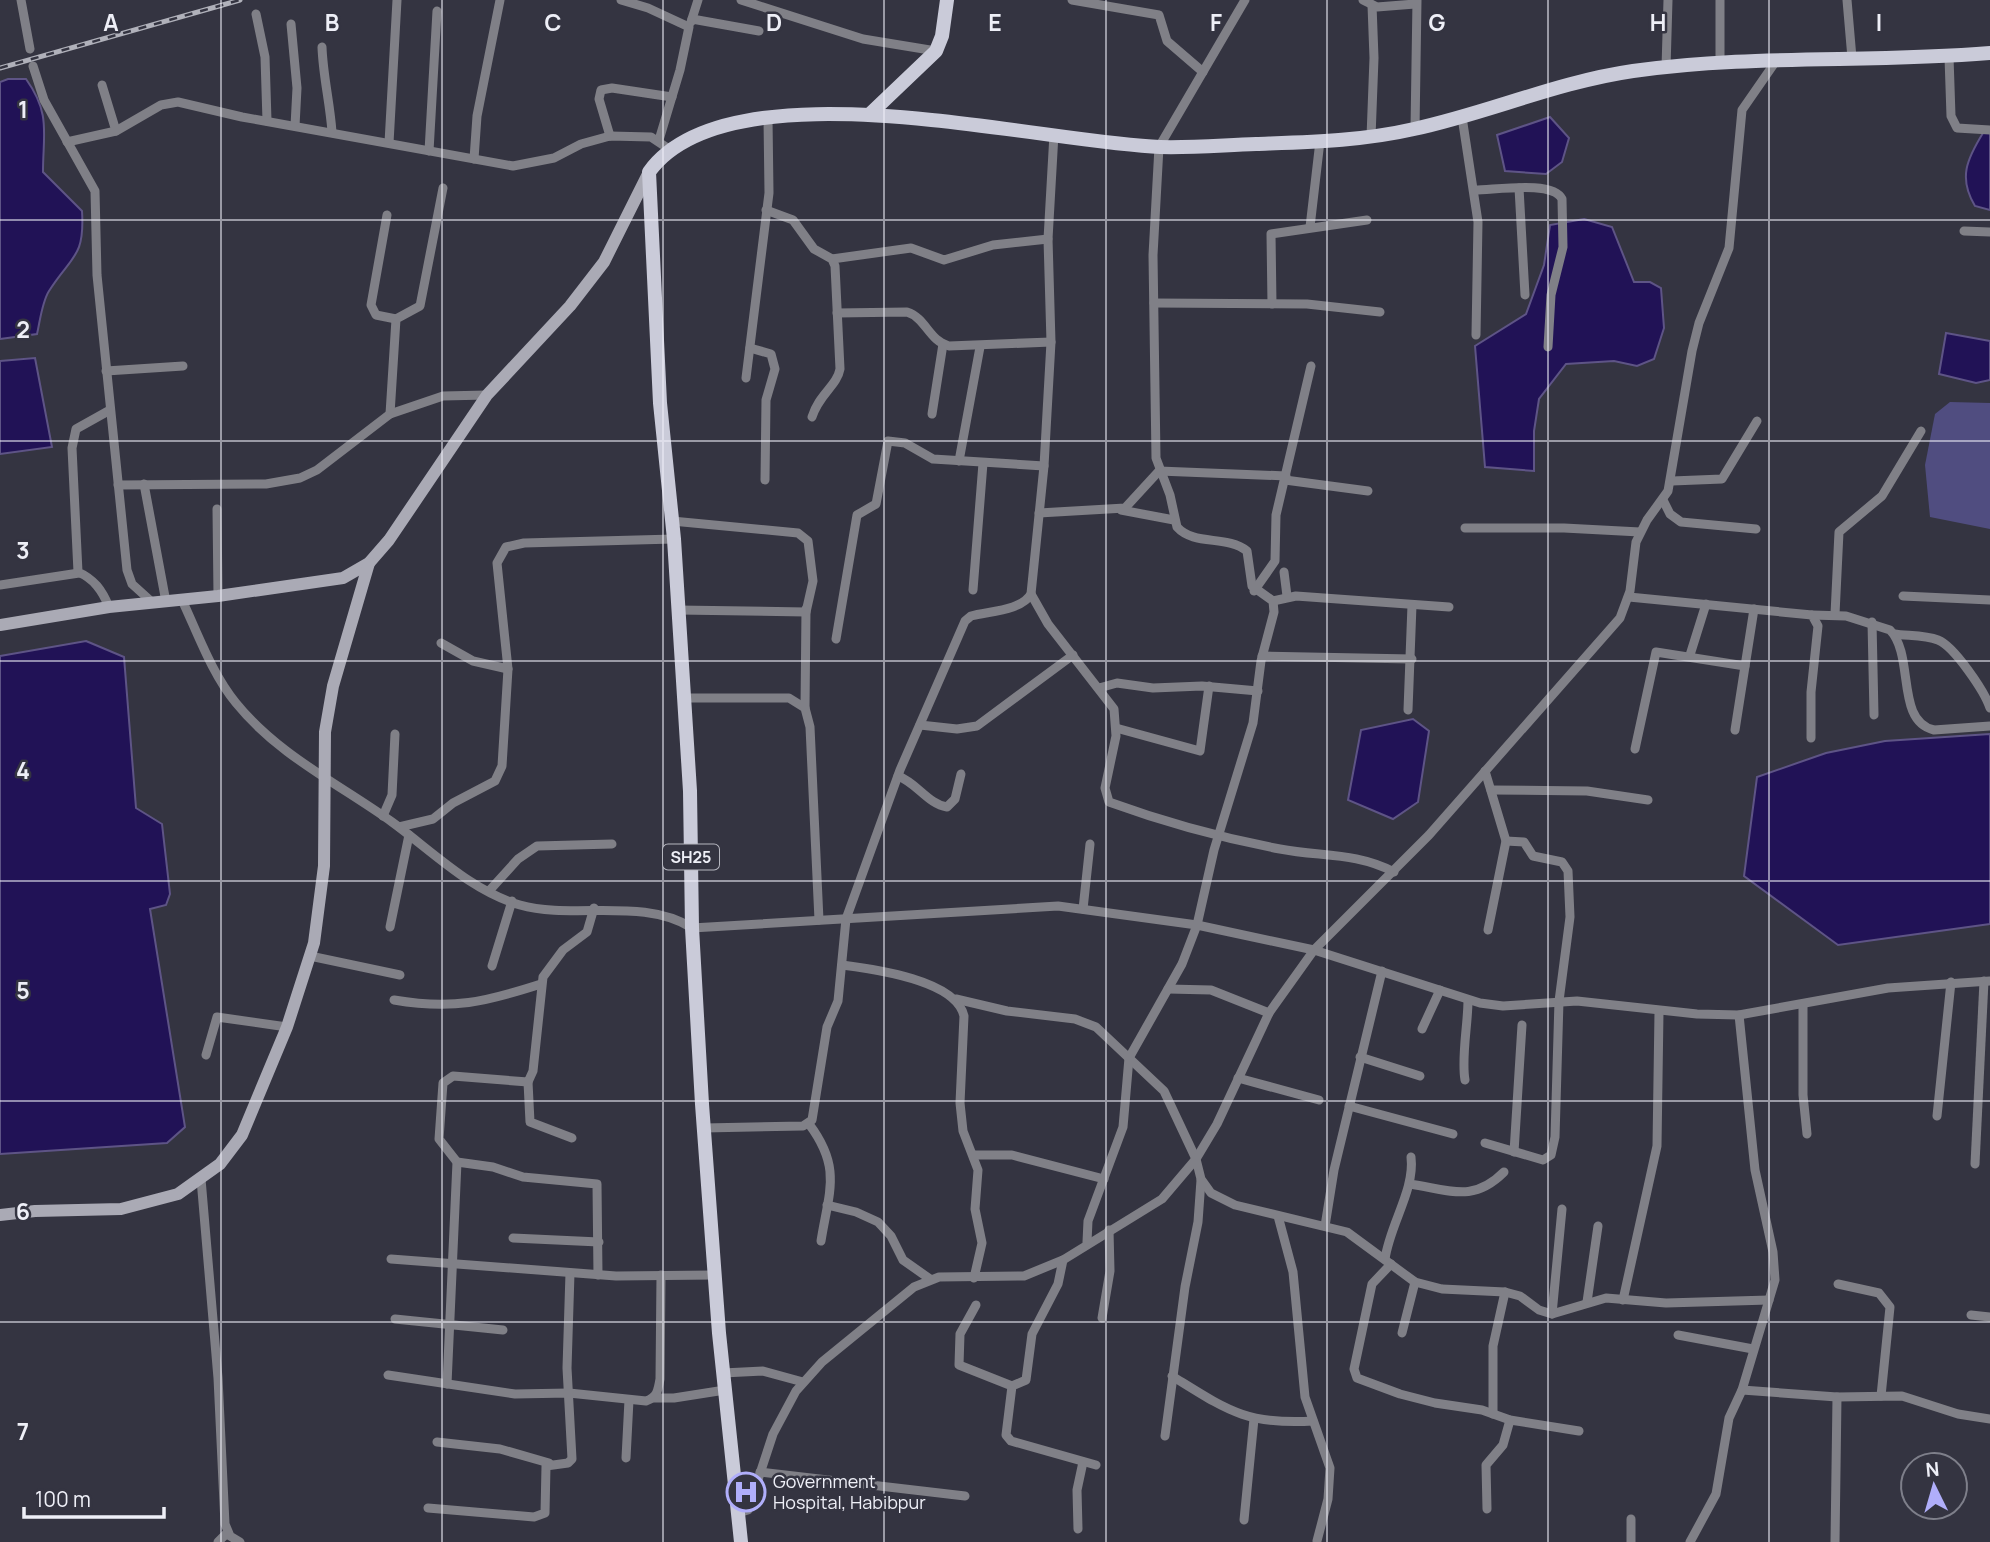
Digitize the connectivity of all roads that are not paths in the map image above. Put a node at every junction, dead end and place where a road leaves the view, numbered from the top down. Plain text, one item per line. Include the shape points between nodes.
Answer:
1 (21, 0) edge
2 (397, 0) edge
3 (500, 0) edge
4 (621, 0) edge
5 (698, 0) edge
6 (741, 0) edge
7 (947, 0) edge
8 (1072, 0) edge
9 (1245, 0) edge
10 (1668, 0) edge
11 (1720, 0) edge
12 (1847, 0) edge
13 (1368, 2) edge
14 (1416, 2) edge
15 (437, 10) dead end
16 (256, 14) dead end
17 (690, 23) junction
18 (291, 24) dead end
19 (759, 31) dead end
20 (322, 47) dead end
21 (30, 48) dead end
22 (936, 51) junction
23 (1990, 53) edge
24 (1949, 57) junction
25 (1852, 58) junction
26 (1776, 61) junction
27 (1720, 63) junction
28 (33, 66) dead end
29 (1666, 68) junction
30 (1203, 72) junction
31 (102, 85) dead end
32 (672, 97) junction
33 (870, 113) junction
34 (1462, 117) junction
35 (768, 119) junction
36 (267, 121) junction
37 (295, 126) junction
38 (1415, 129) junction
39 (1990, 130) edge
40 (116, 131) junction
41 (332, 132) junction
42 (1054, 134) junction
43 (610, 136) junction
44 (1371, 137) junction
45 (1320, 141) junction
46 (67, 142) junction
47 (388, 144) junction
48 (664, 145) junction
49 (1159, 147) junction
50 (429, 151) junction
51 (474, 159) junction
52 (649, 172) junction
53 (443, 188) dead end
54 (1519, 188) junction
55 (1475, 190) junction
56 (766, 210) junction
57 (387, 215) dead end
58 (1367, 220) dead end
59 (1310, 227) junction
60 (1964, 230) dead end
61 (1990, 232) edge
62 (1048, 239) junction
63 (832, 259) junction
64 (1525, 295) dead end
65 (1154, 303) junction
66 (1272, 304) junction
67 (1380, 312) dead end
68 (836, 313) junction
69 (396, 319) junction
70 (1476, 335) dead end
71 (1051, 342) junction
72 (943, 344) junction
73 (980, 347) junction
74 (1548, 347) dead end
75 (750, 348) junction
76 (183, 366) dead end
77 (1311, 366) dead end
78 (106, 371) junction
79 (747, 378) dead end
80 (486, 395) junction
81 (110, 410) junction
82 (390, 414) junction
83 (932, 414) dead end
84 (813, 417) dead end
85 (1757, 421) dead end
86 (1920, 431) dead end
87 (959, 461) junction
88 (983, 463) junction
89 (1044, 466) junction
90 (1159, 471) junction
91 (1285, 478) junction
92 (765, 480) dead end
93 (1672, 481) junction
94 (144, 484) junction
95 (118, 485) junction
96 (1368, 491) dead end
97 (1663, 500) junction
98 (217, 509) dead end
99 (1118, 510) junction
100 (1039, 513) junction
101 (1174, 520) junction
102 (672, 521) junction
103 (1465, 528) dead end
104 (1756, 529) dead end
105 (1640, 532) junction
106 (674, 540) junction
107 (369, 563) junction
108 (1284, 572) dead end
109 (79, 573) junction
110 (0, 585) edge
111 (973, 590) dead end
112 (1254, 591) junction
113 (1031, 594) junction
114 (806, 595) dead end
115 (218, 596) junction
116 (1287, 596) junction
117 (1903, 596) dead end
118 (1629, 597) junction
119 (182, 600) junction
120 (1990, 600) edge
121 (1273, 601) junction
122 (160, 603) junction
123 (1706, 604) junction
124 (1412, 605) junction
125 (109, 607) junction
126 (1449, 607) dead end
127 (1754, 609) junction
128 (678, 610) junction
129 (806, 612) junction
130 (1835, 614) junction
131 (1812, 615) junction
132 (1872, 622) junction
133 (0, 625) edge
134 (1894, 634) junction
135 (836, 639) dead end
136 (441, 643) dead end
137 (1073, 655) junction
138 (1690, 655) junction
139 (1262, 656) junction
140 (1412, 659) junction
141 (1745, 666) junction
142 (508, 669) junction
143 (1209, 686) junction
144 (1099, 688) junction
145 (1258, 691) junction
146 (684, 698) junction
147 (805, 708) junction
148 (1990, 708) edge
149 (1408, 710) dead end
150 (1874, 715) dead end
151 (920, 725) junction
152 (1990, 726) edge
153 (1116, 728) junction
154 (1735, 730) dead end
155 (395, 734) dead end
156 (1811, 738) dead end
157 (1635, 749) dead end
158 (1485, 771) junction
159 (961, 774) dead end
160 (898, 776) junction
161 (324, 778) junction
162 (1491, 790) junction
163 (1648, 800) dead end
164 (383, 816) junction
165 (399, 827) junction
166 (409, 835) junction
167 (1218, 836) junction
168 (1506, 842) junction
169 (612, 844) dead end
170 (1090, 844) dead end
171 (1394, 872) junction
172 (489, 891) junction
173 (512, 901) junction
174 (594, 908) junction
175 (1083, 909) junction
176 (846, 919) junction
177 (818, 920) junction
178 (1197, 925) junction
179 (390, 927) dead end
180 (692, 928) junction
181 (1488, 930) dead end
182 (1314, 950) junction
183 (310, 956) junction
184 (842, 965) junction
185 (492, 966) dead end
186 (1382, 971) junction
187 (400, 975) dead end
188 (1987, 981) edge
189 (1951, 982) junction
190 (541, 984) junction
191 (1168, 989) junction
192 (1440, 990) junction
193 (956, 999) junction
194 (394, 1000) dead end
195 (1468, 1000) junction
196 (1559, 1001) junction
197 (1803, 1004) junction
198 (1659, 1012) junction
199 (1269, 1013) junction
200 (1739, 1016) junction
201 (1522, 1025) dead end
202 (287, 1027) junction
203 (1422, 1029) dead end
204 (206, 1055) dead end
205 (1360, 1057) junction
206 (1129, 1058) junction
207 (1420, 1076) dead end
208 (1238, 1078) junction
209 (1465, 1080) dead end
210 (528, 1082) junction
211 (1319, 1100) dead end
212 (1349, 1106) junction
213 (1937, 1116) dead end
214 (809, 1124) junction
215 (704, 1128) junction
216 (1453, 1134) dead end
217 (1807, 1134) dead end
218 (572, 1138) dead end
219 (1485, 1143) dead end
220 (1514, 1152) junction
221 (973, 1155) junction
222 (1411, 1157) dead end
223 (1195, 1159) junction
224 (457, 1162) junction
225 (1975, 1164) dead end
226 (1504, 1172) dead end
227 (201, 1178) junction
228 (1104, 1179) junction
229 (1201, 1179) junction
230 (1410, 1184) junction
231 (827, 1205) junction
232 (1562, 1209) dead end
233 (0, 1215) edge
234 (1278, 1216) junction
235 (1325, 1226) junction
236 (1598, 1226) dead end
237 (1109, 1230) junction
238 (513, 1238) dead end
239 (821, 1241) dead end
240 (598, 1242) junction
241 (1087, 1242) junction
242 (391, 1259) dead end
243 (1063, 1260) junction
244 (1388, 1261) junction
245 (453, 1264) junction
246 (570, 1273) junction
247 (598, 1275) junction
248 (661, 1275) junction
249 (714, 1275) junction
250 (975, 1278) junction
251 (930, 1279) junction
252 (1415, 1282) junction
253 (1838, 1284) dead end
254 (1505, 1292) junction
255 (1623, 1300) junction
256 (1769, 1300) junction
257 (1587, 1302) junction
258 (976, 1305) dead end
259 (1552, 1314) junction
260 (1971, 1315) dead end
261 (1990, 1317) edge
262 (1102, 1318) dead end
263 (395, 1319) dead end
264 (450, 1323) junction
265 (503, 1330) dead end
266 (1402, 1333) dead end
267 (1678, 1335) dead end
268 (1753, 1349) junction
269 (723, 1373) junction
270 (388, 1375) dead end
271 (1172, 1376) junction
272 (803, 1382) junction
273 (447, 1384) junction
274 (1012, 1386) junction
275 (725, 1390) junction
276 (1742, 1390) junction
277 (569, 1393) junction
278 (1881, 1396) junction
279 (1837, 1397) junction
280 (654, 1398) junction
281 (629, 1400) junction
282 (1493, 1415) junction
283 (1254, 1419) junction
284 (1990, 1419) edge
285 (1510, 1420) junction
286 (1313, 1421) junction
287 (1579, 1431) dead end
288 (1165, 1436) dead end
289 (437, 1442) dead end
290 (626, 1458) dead end
291 (1083, 1462) junction
292 (549, 1463) junction
293 (1096, 1465) dead end
294 (760, 1472) junction
295 (965, 1496) dead end
296 (428, 1508) dead end
297 (1487, 1509) dead end
298 (738, 1513) junction
299 (1631, 1519) dead end
300 (1244, 1520) dead end
301 (1078, 1529) dead end
302 (227, 1533) junction
303 (1317, 1541) edge
304 (218, 1542) edge
305 (240, 1542) edge
306 (741, 1542) edge
307 (1631, 1542) edge
308 (1690, 1542) edge
309 (1835, 1542) edge

1 - 21 street
2 - 47 street
3 - 51 street via 477,116
4 - 17 street
5 - 17 street
6 - 22 street via 863,39
7 - 22 main road
8 - 30 street via 1159,15 1167,41
9 - 30 street
10 - 29 street
11 - 27 street
12 - 25 street
13 - 14 street via 1377,7
13 - 44 street
14 - 38 street
15 - 50 street
16 - 36 street via 265,58
17 - 19 street
17 - 32 street
18 - 37 street
20 - 41 street
22 - 33 main road
23 - 24 main road
24 - 25 main road
24 - 39 street via 1951,116 1956,128
25 - 26 main road
26 - 27 main road
26 - 93 street via 1742,110 1729,248 1692,351
27 - 29 main road
28 - 46 street via 44,100
29 - 34 main road via 1562,85
30 - 49 street
31 - 40 street
32 - 43 street via 601,90 599,99
32 - 48 street
33 - 35 main road
33 - 42 main road
34 - 38 main road
34 - 55 street
35 - 48 main road via 720,126
35 - 56 street
36 - 37 street
36 - 40 street via 178,102 161,105
37 - 41 street
38 - 44 main road
40 - 46 street
41 - 47 street
42 - 49 main road
42 - 62 street
43 - 48 street via 643,135
43 - 51 street via 525,164
44 - 45 main road
45 - 49 main road
45 - 59 street
46 - 78 street via 96,191 97,275
47 - 50 street
48 - 52 main road
49 - 65 street
50 - 51 street
52 - 80 street via 604,262 570,306
52 - 102 main road, SH25 via 660,403
53 - 69 street via 420,306
54 - 55 street
54 - 64 street
54 - 74 street via 1552,189 1562,199 1563,247 1550,295
55 - 70 street via 1479,253
56 - 63 street via 793,220 814,249
56 - 75 street
57 - 69 street via 371,305 376,315
58 - 59 street
59 - 66 street via 1271,234
60 - 61 street
62 - 63 street via 993,245 944,260 911,248
62 - 71 street
63 - 68 street
65 - 66 street
65 - 90 street
66 - 67 street
68 - 72 street via 906,312
68 - 84 street via 839,376 820,396
69 - 82 street
71 - 73 street
71 - 89 street
72 - 73 street
72 - 83 street
73 - 87 street
75 - 79 street
75 - 92 street via 771,354 775,369 766,400
76 - 78 street
77 - 91 street
78 - 81 street
80 - 82 street via 443,396
80 - 107 street
81 - 95 street
81 - 109 street via 76,429 73,437
82 - 94 street via 300,478 266,484
85 - 93 street via 1722,479
86 - 130 street via 1882,496 1839,533
87 - 88 street
87 - 135 street via 928,458 898,441 886,443 876,504 857,515
88 - 89 street
88 - 111 street
89 - 100 street
90 - 91 street
90 - 99 street via 1130,504
90 - 101 street
91 - 96 street
91 - 112 street via 1275,522 1276,561
93 - 97 street
94 - 95 street
94 - 122 street
95 - 122 street via 129,579
97 - 104 street via 1681,522
97 - 105 street
98 - 115 street
99 - 100 street
99 - 101 street
100 - 113 street
101 - 112 street via 1181,533 1247,551
102 - 106 main road, SH25
102 - 129 street via 798,533 808,541 813,581
103 - 105 street
105 - 118 street
106 - 128 main road, SH25
106 - 142 street via 506,547 496,571
107 - 115 street via 343,578
107 - 161 street via 332,693
108 - 116 street
109 - 110 street
109 - 125 street via 102,590
112 - 121 street
113 - 137 street
113 - 151 street via 1018,605 965,621
114 - 129 street
115 - 119 street
116 - 121 street
116 - 124 street
117 - 120 street
118 - 123 street
118 - 158 street via 1610,632
119 - 122 street
119 - 161 street via 237,705 267,736
121 - 139 street
122 - 125 street
123 - 127 street
123 - 138 street
124 - 126 street
124 - 140 street
125 - 133 street
127 - 131 street
127 - 141 street
128 - 129 street
128 - 146 main road, SH25
129 - 147 street
130 - 131 street
130 - 132 street
131 - 156 street via 1818,626
132 - 134 street
132 - 150 street
134 - 148 street via 1946,644
134 - 152 street via 1906,663 1908,698 1919,722 1934,730
136 - 142 street via 473,661
137 - 144 street
137 - 151 street via 977,726
138 - 141 street
138 - 157 street via 1656,652
139 - 140 street
139 - 145 street
140 - 149 street
141 - 154 street
142 - 165 street via 502,766 495,781 433,819
143 - 144 street via 1153,688 1117,683
143 - 145 street
143 - 153 street via 1200,751
144 - 153 street via 1114,709
145 - 167 street via 1253,723
146 - 147 street via 789,698
146 - 180 main road, SH25
147 - 177 street via 810,727
151 - 160 street
153 - 167 street via 1105,788 1109,802
155 - 164 street via 392,795
158 - 162 street
158 - 171 street
159 - 160 street via 955,799 947,807 933,803 916,784
160 - 176 street
161 - 164 street
161 - 183 street via 324,866
162 - 163 street via 1587,791
162 - 168 street
164 - 165 street
165 - 166 street
166 - 172 street
166 - 179 street
167 - 171 street via 1371,860
167 - 178 street
168 - 181 street
168 - 196 street via 1524,842 1533,856 1562,862 1568,871 1570,917
169 - 172 street via 537,846 518,859
170 - 175 street
171 - 182 street
172 - 173 street
173 - 174 street via 533,907
173 - 185 street
174 - 180 street via 670,918
174 - 190 street via 587,932 563,950
175 - 176 street via 1039,906
175 - 178 street
176 - 177 street
176 - 184 street
177 - 180 street
178 - 182 street
178 - 191 street
180 - 215 main road, SH25
182 - 186 street
182 - 199 street
183 - 187 street
183 - 202 street
184 - 193 street via 891,972
184 - 214 street
186 - 192 street
186 - 205 street
188 - 189 street
188 - 225 street
189 - 197 street
189 - 213 street
190 - 194 street via 485,1002 432,1007
190 - 210 street via 533,1071
191 - 199 street via 1212,990
191 - 206 street
192 - 195 street
192 - 203 street
193 - 206 street via 1087,1022
193 - 221 street via 964,1016 960,1110
195 - 196 street via 1503,1006
195 - 209 street via 1462,1059
196 - 198 street
196 - 220 street via 1553,1146 1543,1160
197 - 200 street
197 - 217 street
198 - 200 street
198 - 255 street via 1657,1146
199 - 208 street
200 - 256 street via 1755,1170 1776,1268
201 - 220 street
202 - 204 street via 217,1017
202 - 227 street via 243,1135 220,1164
205 - 207 street
205 - 212 street
206 - 223 street via 1164,1091
206 - 228 street via 1123,1127
208 - 211 street
208 - 223 street
210 - 218 street via 530,1122
210 - 224 street via 447,1078 439,1139
212 - 216 street
212 - 235 street
214 - 215 street
214 - 231 street via 827,1152 832,1177
215 - 249 main road, SH25
219 - 220 street
221 - 228 street via 1012,1155
221 - 250 street via 982,1243
222 - 230 street
223 - 229 street
223 - 237 street via 1162,1199
224 - 240 street via 523,1177 593,1182 599,1191
224 - 245 street
226 - 230 street via 1475,1193
227 - 233 street via 178,1194 121,1209
227 - 302 street
228 - 241 street via 1088,1222
229 - 234 street via 1220,1199
229 - 271 street
230 - 244 street via 1392,1224
231 - 239 street
231 - 251 street via 878,1223 888,1231 903,1260
232 - 259 street
234 - 235 street
234 - 286 street via 1292,1263 1303,1382
235 - 244 street via 1347,1232
236 - 257 street
237 - 241 street
237 - 262 street via 1111,1271
238 - 240 street
240 - 247 street
241 - 243 street
242 - 245 street
243 - 250 street via 1024,1276
243 - 274 street via 1058,1283 1032,1334 1026,1380
244 - 252 street
244 - 282 street via 1373,1284 1354,1369 1357,1378 1400,1394
245 - 246 street
245 - 264 street
246 - 247 street
246 - 277 street
247 - 248 street
248 - 249 street
248 - 280 street via 660,1380
249 - 269 main road, SH25
250 - 251 street
251 - 272 street via 838,1348
252 - 254 street via 1442,1289
252 - 266 street
253 - 278 street via 1879,1293 1889,1307
254 - 259 street
254 - 282 street via 1493,1346
255 - 256 street
255 - 257 street
256 - 268 street
257 - 259 street
258 - 274 street via 960,1334 959,1365
260 - 261 street
263 - 264 street
264 - 265 street
264 - 273 street
267 - 268 street
268 - 276 street
269 - 272 street via 764,1371
269 - 275 main road, SH25
270 - 273 street
271 - 283 street via 1212,1401
271 - 288 street
272 - 294 street via 773,1434
273 - 277 street via 515,1394
274 - 291 street via 1005,1428 1008,1439
275 - 280 street
275 - 298 main road, SH25
276 - 279 street
276 - 308 street via 1728,1418 1716,1494
277 - 281 street
277 - 292 street via 571,1461
278 - 279 street
278 - 284 street via 1902,1396
279 - 309 street
280 - 281 street
281 - 290 street
282 - 285 street
283 - 286 street
283 - 300 street
285 - 287 street
285 - 297 street via 1503,1446 1486,1465
286 - 303 street via 1327,1453 1331,1478
289 - 292 street via 500,1449
291 - 293 street
291 - 301 street via 1077,1490
292 - 296 street via 544,1475 546,1510 541,1516
294 - 295 street
294 - 298 street via 748,1510
298 - 306 main road, SH25
299 - 307 street
302 - 304 street
302 - 305 street

